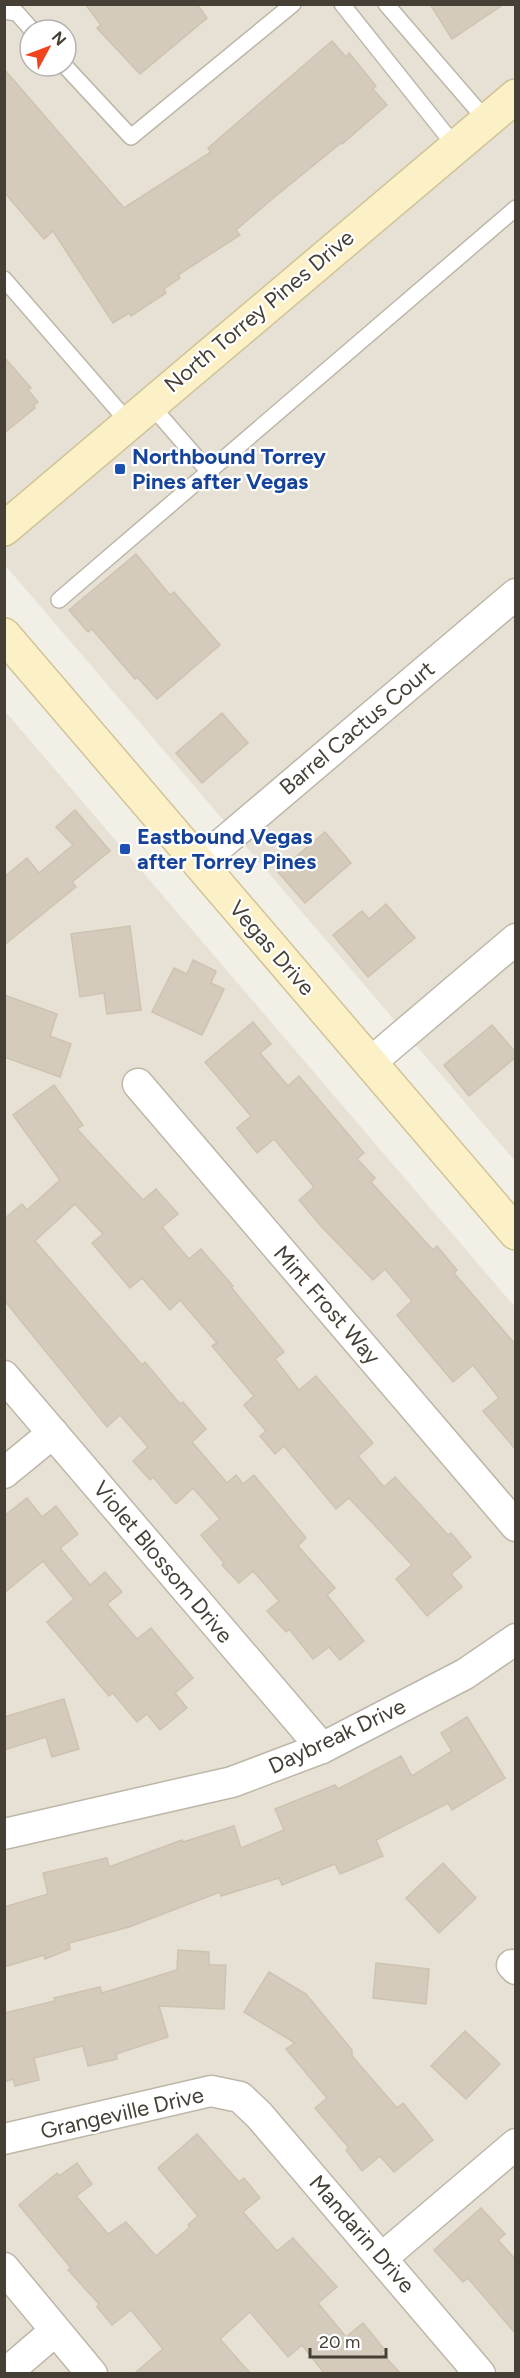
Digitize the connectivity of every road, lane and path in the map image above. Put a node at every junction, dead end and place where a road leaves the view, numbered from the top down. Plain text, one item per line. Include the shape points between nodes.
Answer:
1 (293, 4) edge
2 (342, 4) edge
3 (386, 4) edge
4 (4, 11) edge
5 (21, 18) edge
6 (76, 78) edge
7 (516, 96) edge
8 (486, 120) junction
9 (456, 146) junction
10 (516, 208) edge
11 (4, 279) edge
12 (140, 413) junction
13 (208, 472) junction
14 (4, 529) edge
15 (516, 594) edge
16 (59, 600) dead end
17 (4, 635) edge
18 (199, 862) junction
19 (516, 939) edge
20 (370, 1063) junction
21 (138, 1084) dead end
22 (516, 1233) edge
23 (4, 1376) edge
24 (53, 1433) junction
25 (4, 1473) edge
26 (516, 1526) edge
27 (516, 1640) edge
28 (322, 1748) junction
29 (4, 1834) edge
30 (240, 2097) joint
31 (4, 2139) edge
32 (516, 2144) edge
33 (382, 2258) junction
34 (4, 2268) edge
35 (55, 2331) junction
36 (5, 2373) edge
37 (92, 2373) edge
38 (480, 2373) edge

1 - 6 lane via 130,137
2 - 9 lane
3 - 8 lane
4 - 5 lane
7 - 8 main road, North Torrey Pines Drive
8 - 9 main road, North Torrey Pines Drive
9 - 12 main road, North Torrey Pines Drive
10 - 13 lane
11 - 12 lane
12 - 13 lane
12 - 14 main road, North Torrey Pines Drive
13 - 16 lane
15 - 18 street, Barrel Cactus Court
17 - 18 main road, Vegas Drive
18 - 20 main road, Vegas Drive
19 - 20 street
20 - 22 main road, Vegas Drive
21 - 26 street, Mint Frost Way
23 - 24 street, Violet Blossom Drive
24 - 25 street
24 - 28 street, Violet Blossom Drive
27 - 28 street, Daybreak Drive via 465,1674
28 - 29 street, Daybreak Drive via 232,1782
30 - 31 street, Grangeville Drive via 211,2091
30 - 33 street, Mandarin Drive
32 - 33 street
33 - 38 street, Mandarin Drive
34 - 35 street
35 - 36 street
35 - 37 street

